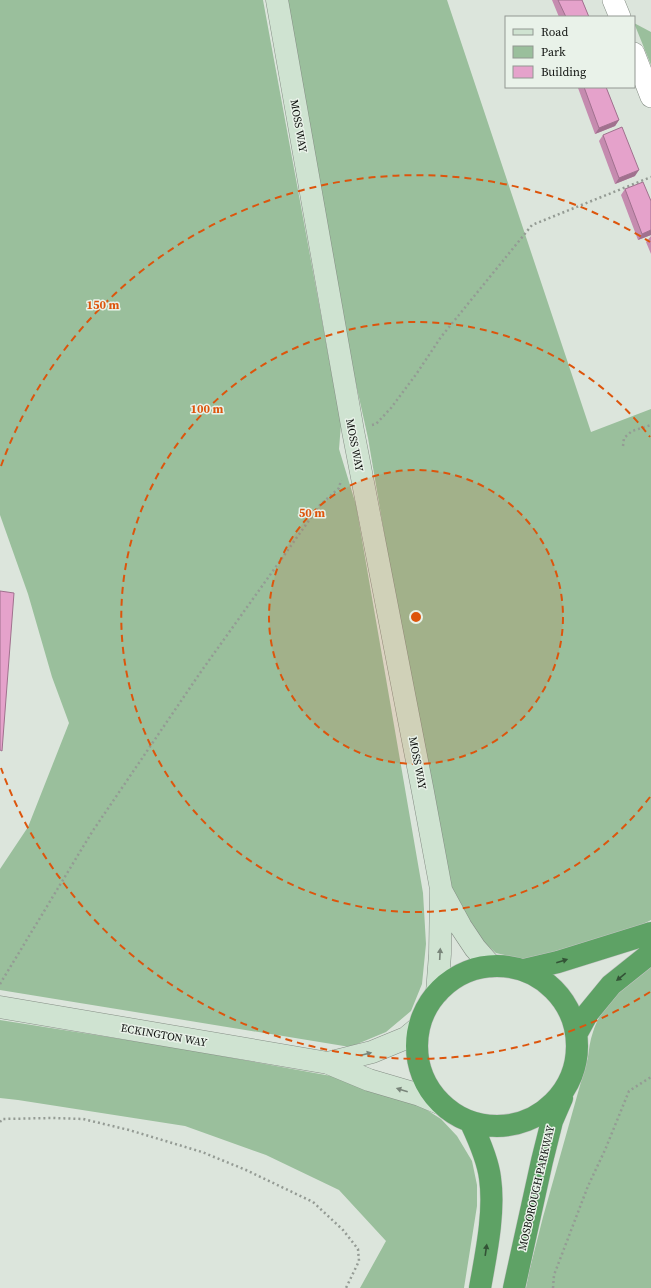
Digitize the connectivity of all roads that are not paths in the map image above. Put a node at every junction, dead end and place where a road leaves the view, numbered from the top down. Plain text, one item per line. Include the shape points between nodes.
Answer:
1 (277, 0) edge
2 (613, 0) edge
3 (620, 16) edge
4 (635, 56) edge
5 (651, 97) edge
6 (441, 889) junction
7 (651, 933) edge
8 (651, 952) edge
9 (491, 966) junction
10 (524, 970) junction
11 (436, 993) junction
12 (0, 1007) edge
13 (418, 1028) junction
14 (577, 1033) junction
15 (328, 1063) junction
16 (565, 1089) junction
17 (439, 1103) junction
18 (470, 1123) junction
19 (480, 1288) edge
20 (514, 1288) edge

1 - 6 street, MOSS WAY via 352,431
2 - 3 street
4 - 5 street
6 - 9 street, MOSS WAY via 460,928
11 -> 6 street, MOSS WAY via 440,954
10 -> 7 highway
8 -> 14 highway via 611,985 588,1013
9 - 10 highway via 508,966
9 - 11 highway via 470,970 452,979
10 - 14 highway via 543,980 559,994 570,1012
11 - 13 highway via 425,1009
12 - 15 street, ECKINGTON WAY
15 -> 13 street, ECKINGTON WAY via 372,1052 406,1038
13 - 17 highway via 416,1048 419,1068 427,1087
14 - 16 highway via 574,1072
17 -> 15 street, ECKINGTON WAY via 369,1080
16 - 18 highway via 547,1109 524,1122 497,1127
16 - 20 highway, MOSBOROUGH PARKWAY via 552,1121
17 - 18 highway
19 -> 18 highway via 491,1216 490,1177 481,1144

